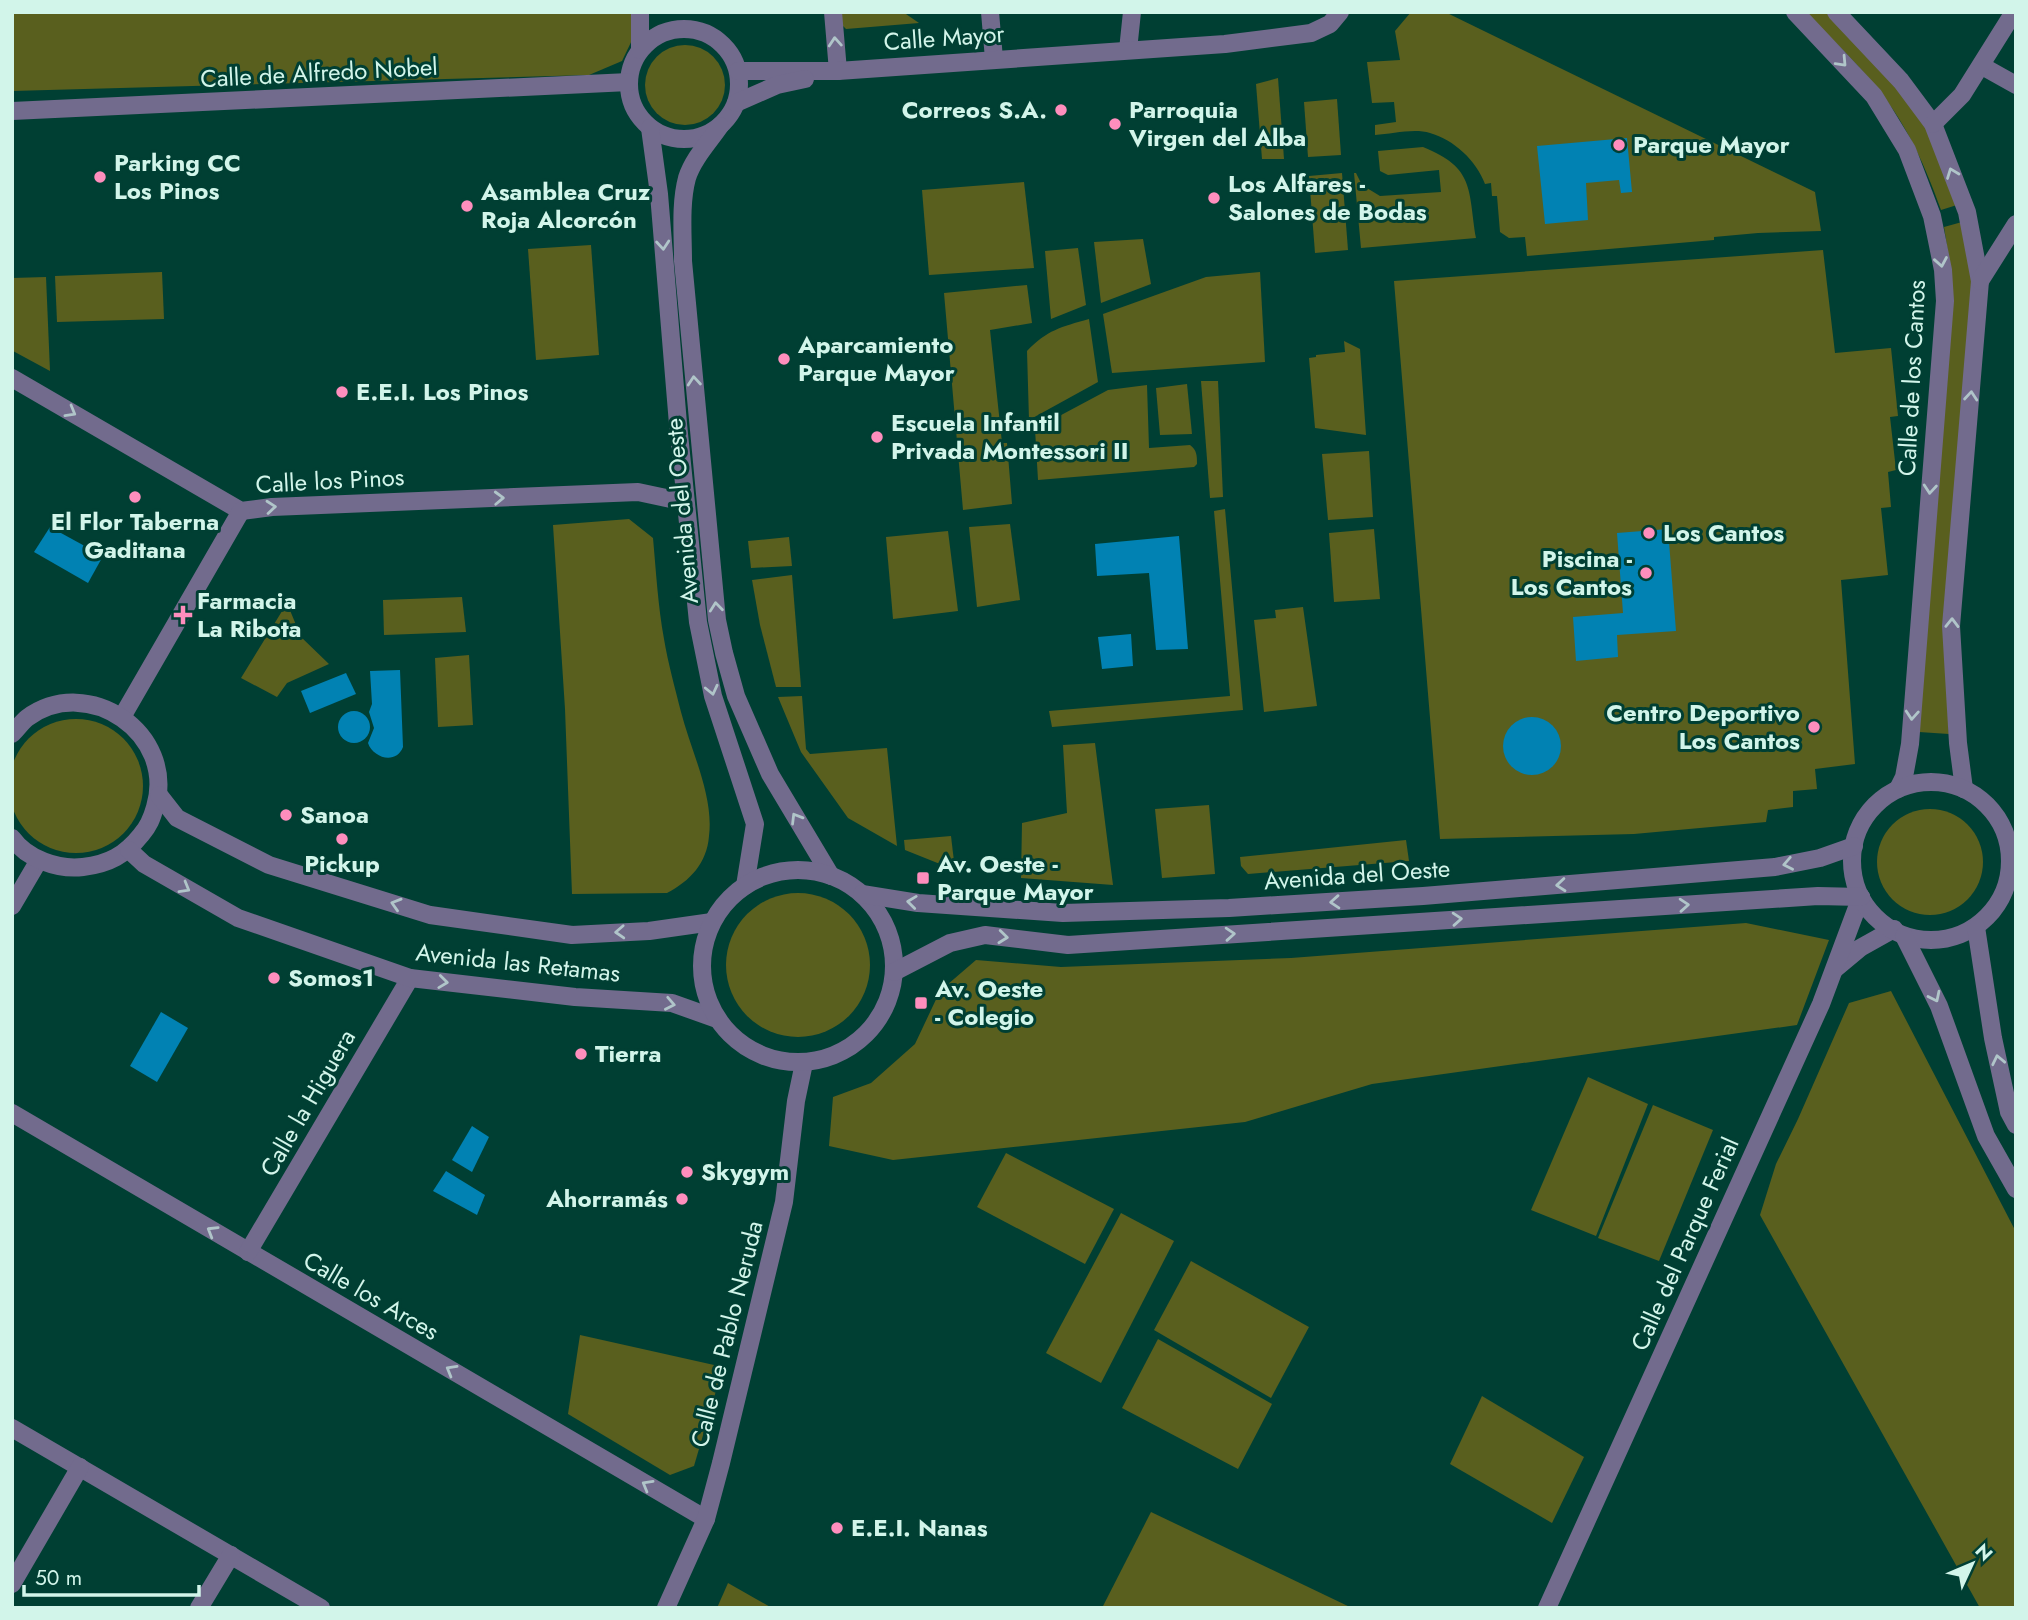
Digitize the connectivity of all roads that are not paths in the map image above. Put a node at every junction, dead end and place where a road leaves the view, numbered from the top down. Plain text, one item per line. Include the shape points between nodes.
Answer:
1 (640, 12) edge
2 (683, 12) edge
3 (833, 12) edge
4 (990, 12) edge
5 (1132, 12) edge
6 (1340, 12) edge
7 (1796, 12) edge
8 (1836, 12) edge
9 (2014, 12) edge
10 (694, 29) junction
11 (640, 50) junction
12 (1128, 50) junction
13 (994, 59) junction
14 (1982, 65) junction
15 (738, 71) junction
16 (838, 71) junction
17 (629, 82) junction
18 (2016, 85) edge
19 (736, 103) junction
20 (12, 111) edge
21 (1933, 124) junction
22 (720, 126) junction
23 (650, 128) junction
24 (2016, 224) edge
25 (1980, 281) junction
26 (12, 377) edge
27 (685, 502) junction
28 (241, 511) junction
29 (19, 715) edge
30 (122, 717) junction
31 (12, 734) edge
32 (1898, 789) junction
33 (1964, 789) junction
34 (159, 795) junction
35 (1994, 812) junction
36 (2016, 822) edge
37 (12, 838) edge
38 (1854, 846) junction
39 (129, 850) junction
40 (39, 860) junction
41 (831, 876) junction
42 (745, 886) junction
43 (862, 894) junction
44 (1861, 897) junction
45 (2016, 897) edge
46 (12, 906) edge
47 (1996, 908) junction
48 (712, 922) junction
49 (1976, 927) junction
50 (1899, 932) junction
51 (1836, 968) junction
52 (894, 972) junction
53 (410, 978) junction
54 (717, 1019) junction
55 (804, 1063) junction
56 (12, 1113) edge
57 (2016, 1125) edge
58 (2016, 1189) edge
59 (248, 1252) junction
60 (12, 1428) edge
61 (80, 1467) junction
62 (706, 1520) junction
63 (231, 1555) junction
64 (12, 1584) edge
65 (199, 1608) edge
66 (321, 1608) edge
67 (666, 1608) edge
68 (1547, 1608) edge

1 - 11 street
2 - 10 street
16 -> 3 street
4 - 13 street
5 - 12 street
6 - 12 street, Calle Mayor via 1330,24 1311,33
7 -> 32 street, Calle de los Cantos via 1874,96 1908,150 1932,216 1943,270 1945,301 1910,744
8 - 21 street
9 - 14 street
10 - 11 street via 664,32
10 - 15 street via 722,44
11 - 17 street
12 - 13 street, Calle Mayor
13 - 16 street, Calle Mayor
14 - 18 street
14 - 21 street via 1962,95
15 - 16 street, Calle Mayor
15 - 19 street
16 - 19 street, Calle Mayor via 778,85
17 - 20 street, Calle de Alfredo Nobel
17 - 23 street via 632,101
19 - 22 street
25 -> 21 street via 1967,212
22 - 23 street via 701,136 680,139
41 -> 22 street, Avenida del Oeste via 758,748 736,696 717,620 683,261 683,208 687,177
23 -> 27 street, Avenida del Oeste
24 - 25 street
33 -> 25 street via 1951,626
26 -> 28 street, Calle los Pinos
28 -> 27 street, Calle los Pinos via 638,492
27 -> 42 street, Avenida del Oeste via 698,622 713,696 755,824
28 - 30 street
29 - 30 street via 64,703 84,703
29 - 31 street
30 - 34 street via 151,751
32 - 33 street via 1931,782
32 - 38 street via 1877,803 1862,823
33 - 35 street
34 - 39 street via 149,825
48 -> 34 street, Avenida las Retamas via 572,935 430,915 269,864 177,818
35 - 36 street
35 - 47 street via 2009,842 2010,876
37 - 40 street
38 -> 43 street, Avenida del Oeste via 1775,867 1423,897 1229,908 1063,913
38 - 44 street via 1853,872
39 - 40 street via 101,865 70,869
39 -> 53 street, Avenida las Retamas via 144,864 238,918
40 - 46 street
41 - 42 street via 802,870 772,874
41 - 43 street
42 - 48 street
43 - 52 street via 888,935
44 - 50 street via 1876,917
44 - 51 street, Calle del Parque Ferial
52 -> 44 street, Avenida del Oeste via 950,943 985,935 1068,945 1818,896
45 - 47 street
47 - 49 street
48 - 54 street via 703,946 701,972
49 - 50 street via 1929,941
57 -> 49 street via 1993,1038
50 - 51 street via 1860,948
50 -> 58 street via 1939,1006 1986,1136
51 - 68 street, Calle del Parque Ferial
52 - 55 street via 890,997 876,1024 856,1044 831,1057
53 -> 54 street, Avenida las Retamas via 672,1003
53 - 59 street, Calle la Higuera
54 - 55 street via 740,1044 770,1059
55 - 62 street, Calle de Pablo Neruda via 784,1202
59 -> 56 street, Calle los Arces
62 -> 59 street, Calle los Arces
60 - 61 street
61 - 63 street
61 - 64 street
62 - 67 street, Calle de Pablo Neruda
63 - 65 street
63 - 66 street

